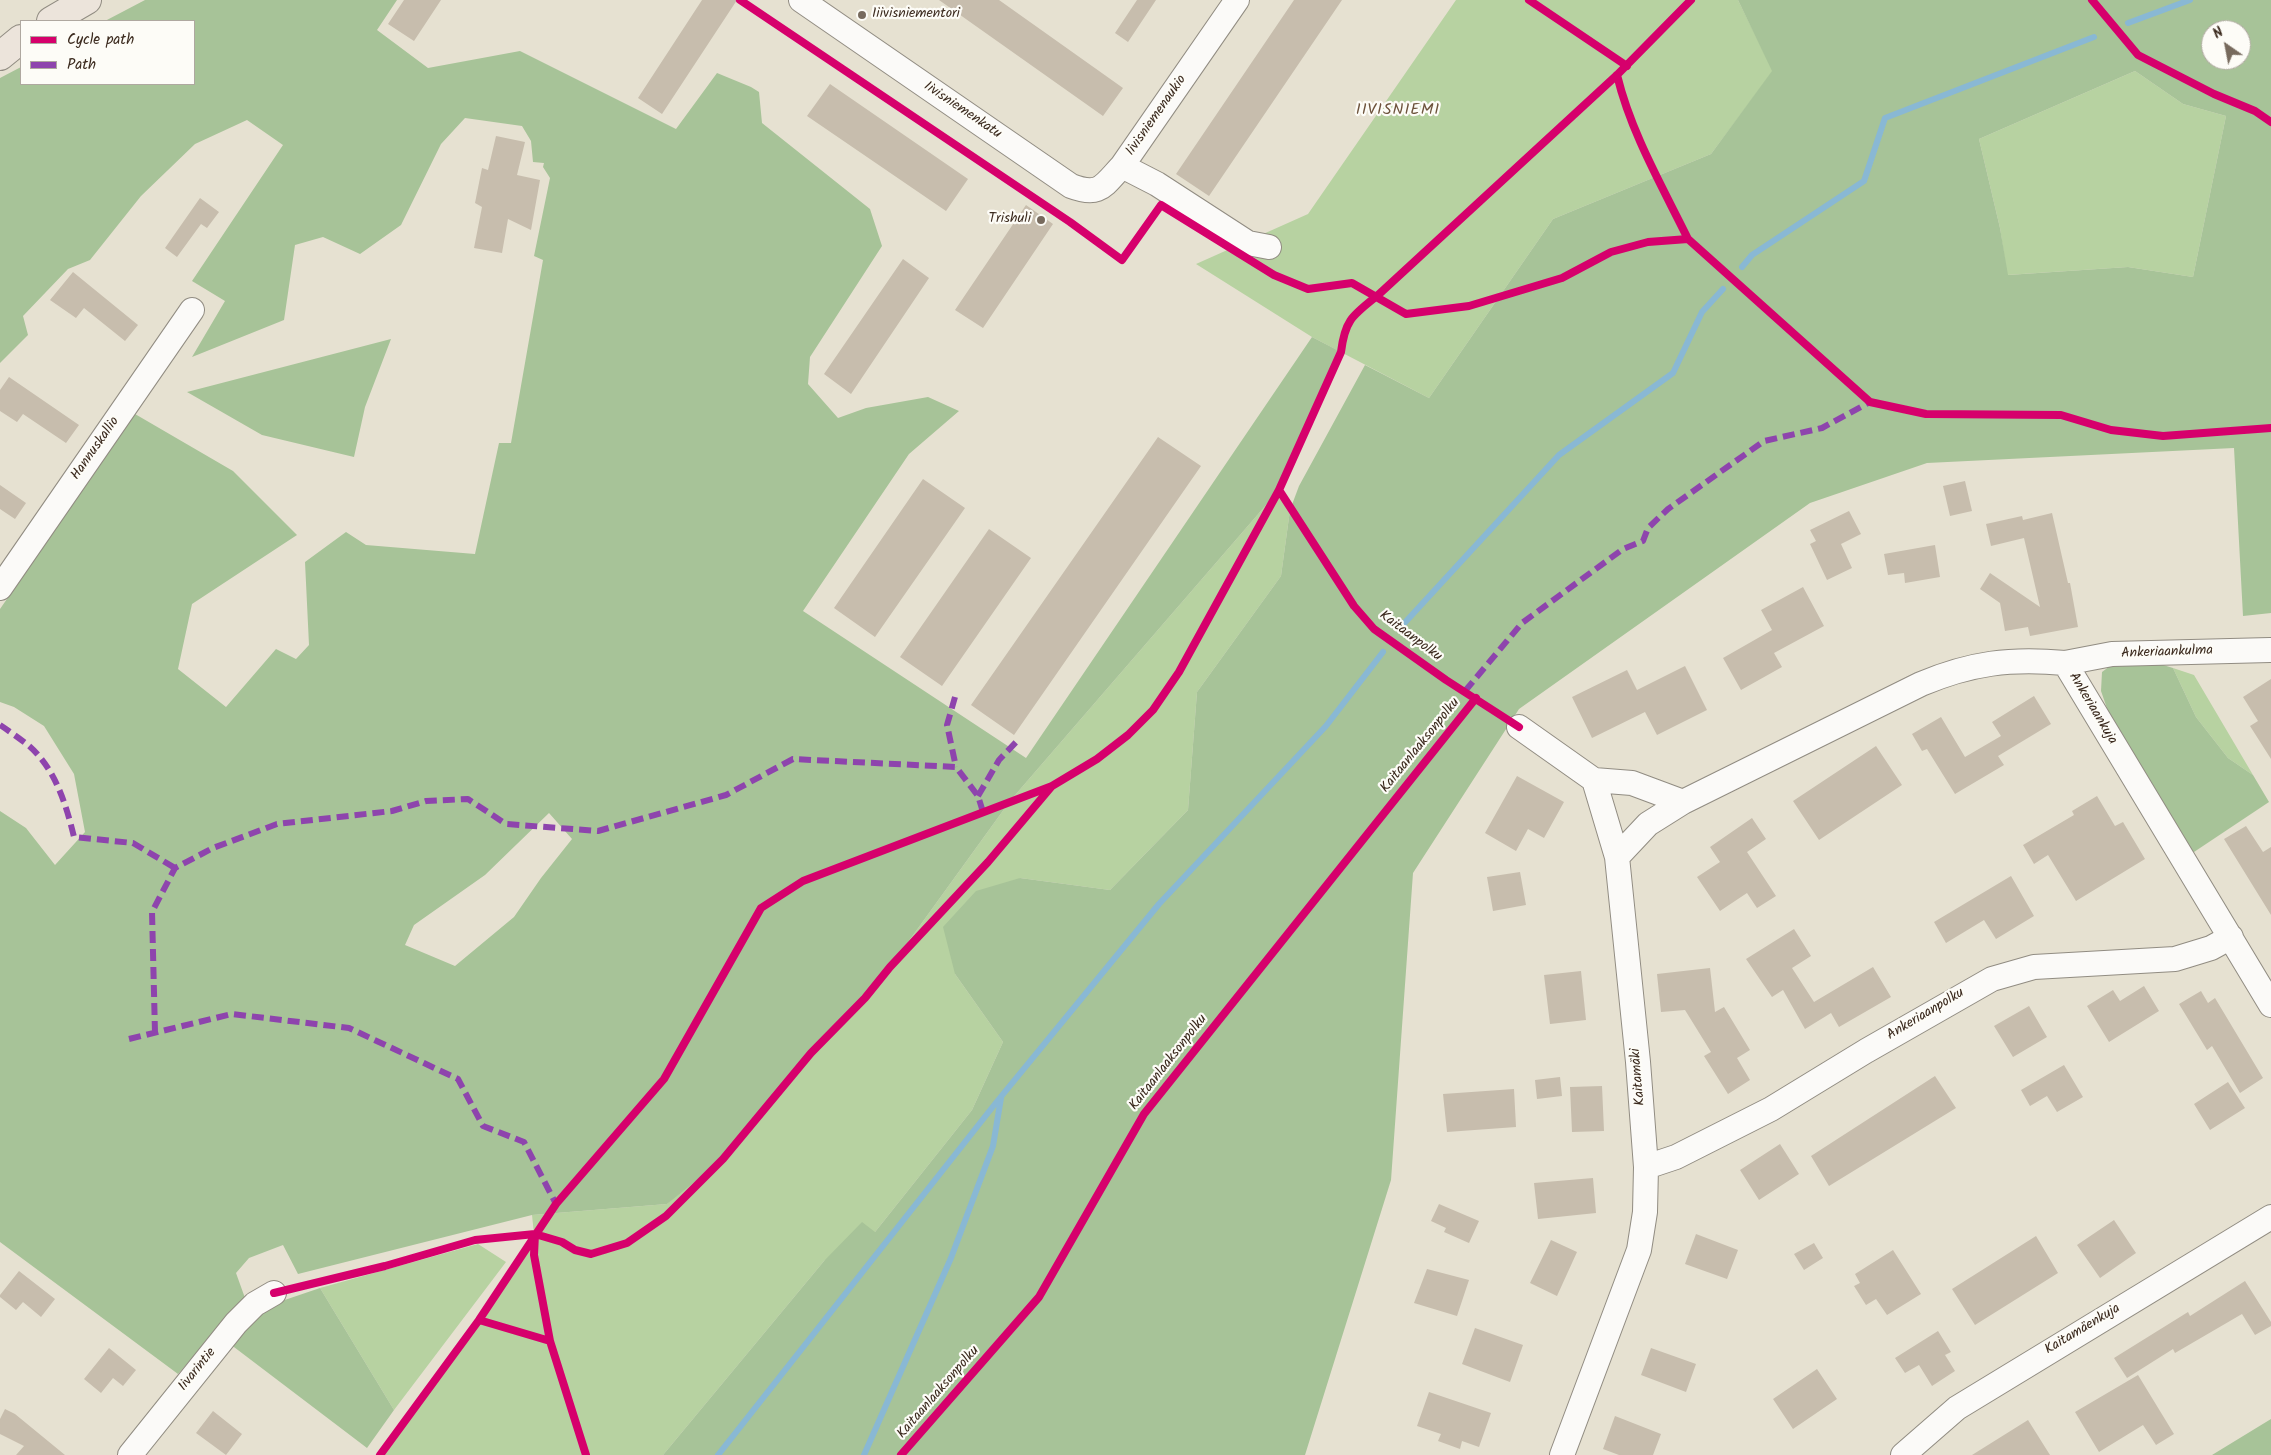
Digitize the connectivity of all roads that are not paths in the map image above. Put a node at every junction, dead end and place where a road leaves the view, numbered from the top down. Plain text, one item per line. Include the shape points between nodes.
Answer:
1 (87, 0) edge
2 (802, 0) edge
3 (1236, 0) edge
4 (53, 20) edge
5 (20, 40) edge
6 (0, 56) edge
7 (1122, 166) junction
8 (1269, 247) dead end
9 (192, 310) dead end
10 (0, 588) edge
11 (2270, 650) edge
12 (2064, 664) junction
13 (1519, 727) dead end
14 (1594, 780) junction
15 (1683, 802) junction
16 (1617, 857) junction
17 (2231, 937) junction
18 (2271, 1005) edge
19 (1646, 1167) junction
20 (2271, 1217) edge
21 (274, 1293) dead end
22 (130, 1455) edge
23 (1562, 1455) edge
24 (1903, 1455) edge

1 - 4 main road
2 - 7 street, Iivisniemenkatu via 1071,186 1086,192 1100,189
3 - 7 street, Iivisniemenaukio
5 - 6 main road
7 - 8 street, Iivisniemenaukio via 1248,243
9 - 10 street, Hannuskallio
11 - 12 street, Ankeriaankulma via 2112,654
12 - 15 street, Ankeriaankuja via 2034,660 1986,663 1944,674
12 - 17 street, Ankeriaankuja
13 - 14 street
14 - 15 street via 1632,783
14 - 16 street, Kaitamäki
15 - 16 street, Ankeriaankuja via 1648,824
16 - 19 street, Kaitamäki
17 - 18 street, Ankeriaankuja
17 - 19 street, Ankeriaanpolku via 2211,948 2175,959 2034,967 1992,978 1771,1108 1676,1157
19 - 23 street, Kaitamäki via 1645,1212 1639,1250
20 - 24 street, Kaitamäenkuja via 1957,1408
21 - 22 street, Iivarintie via 254,1304 236,1323

